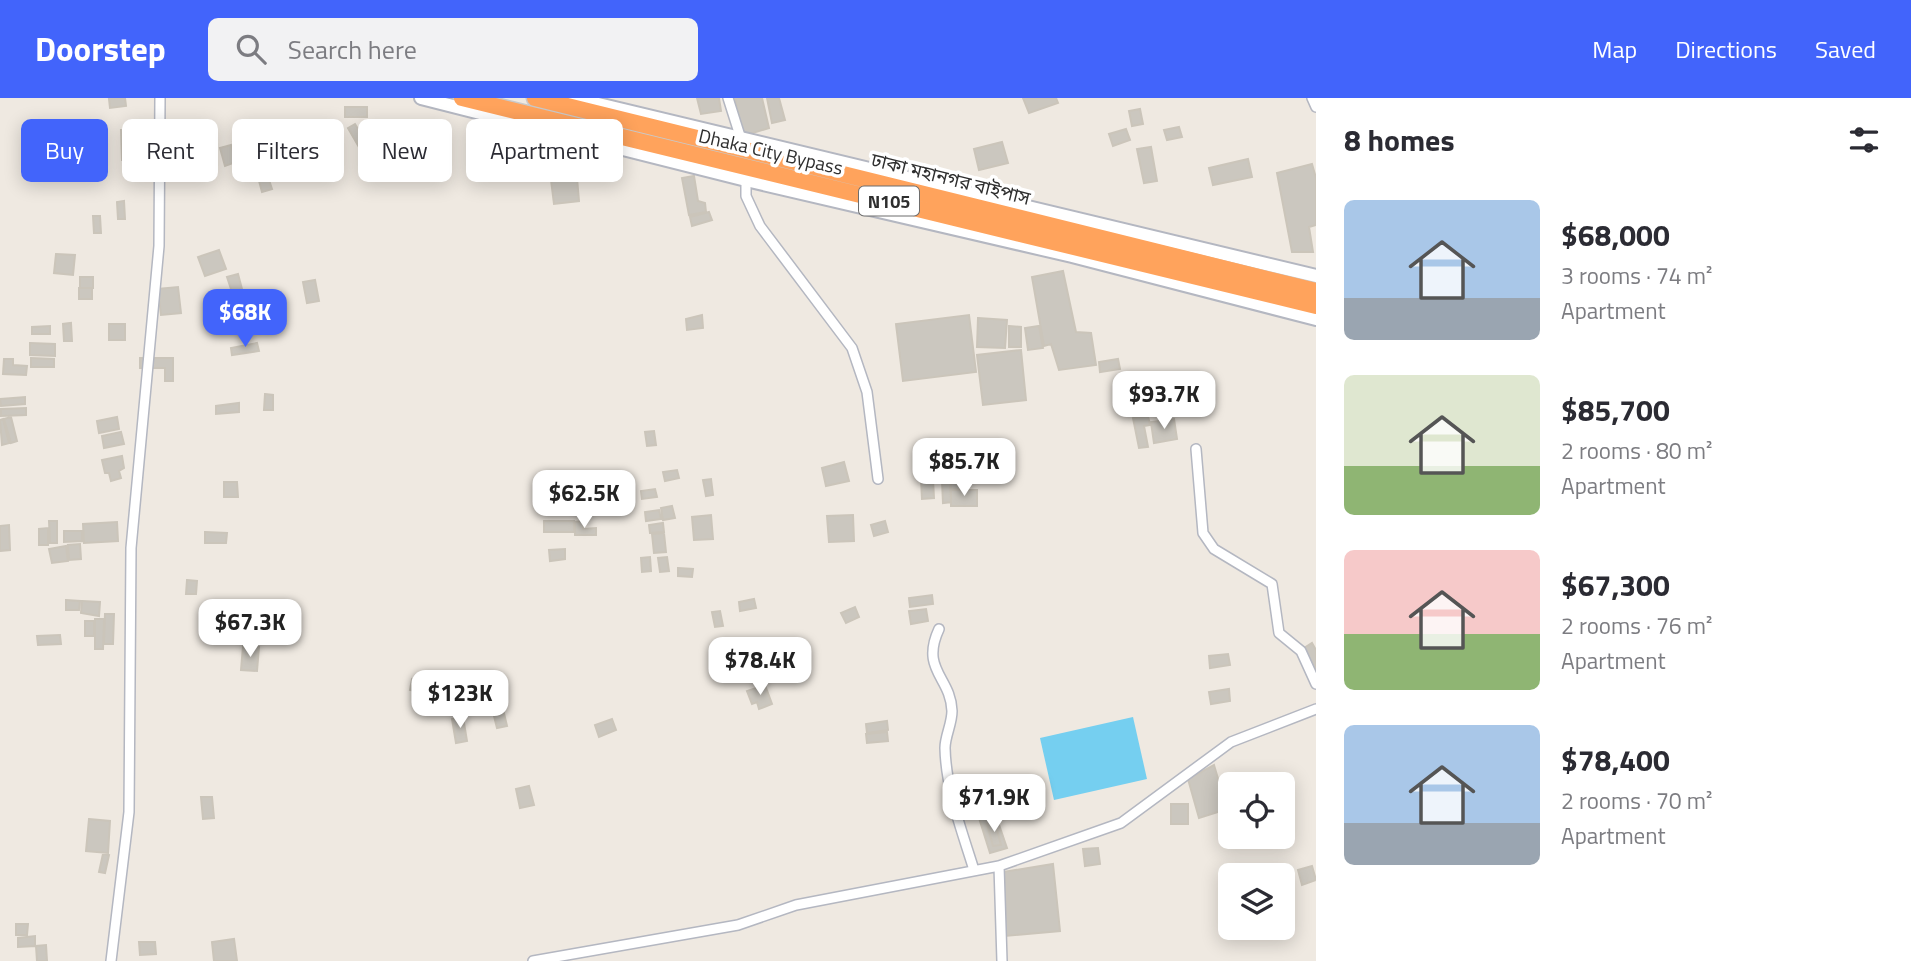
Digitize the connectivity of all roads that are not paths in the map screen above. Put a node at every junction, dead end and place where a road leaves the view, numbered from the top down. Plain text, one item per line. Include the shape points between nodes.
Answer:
1 (160, 98) edge
2 (421, 98) edge
3 (462, 98) edge
4 (535, 98) edge
5 (573, 98) edge
6 (728, 98) edge
7 (1312, 98) edge
8 (1316, 107) edge
9 (741, 139) junction
10 (746, 180) junction
11 (1316, 276) edge
12 (1316, 291) edge
13 (1316, 306) edge
14 (1316, 319) edge
15 (1196, 449) dead end
16 (878, 479) dead end
17 (939, 629) dead end
18 (1316, 684) edge
19 (1316, 709) edge
20 (999, 866) junction
21 (974, 870) junction
22 (111, 961) edge
23 (533, 961) edge
24 (1002, 961) edge

1 - 22 street via 159,246 131,548 129,812
2 - 10 main road
3 - 13 highway, Dhaka City Bypass / N105
4 - 12 highway, ঢাকা মহানগর বাইপাস / N105
5 - 9 main road
6 - 9 street
7 - 8 street
9 - 11 main road
10 - 14 main road
10 - 16 street via 747,196 760,226 852,348 867,392
15 - 18 street via 1203,533 1214,549 1272,584 1279,633 1301,651
17 - 21 street via 933,643 933,667 952,710 946,758 953,802
19 - 20 street via 1231,743 1121,824
20 - 21 street
20 - 24 street
21 - 23 street via 796,905 738,925

